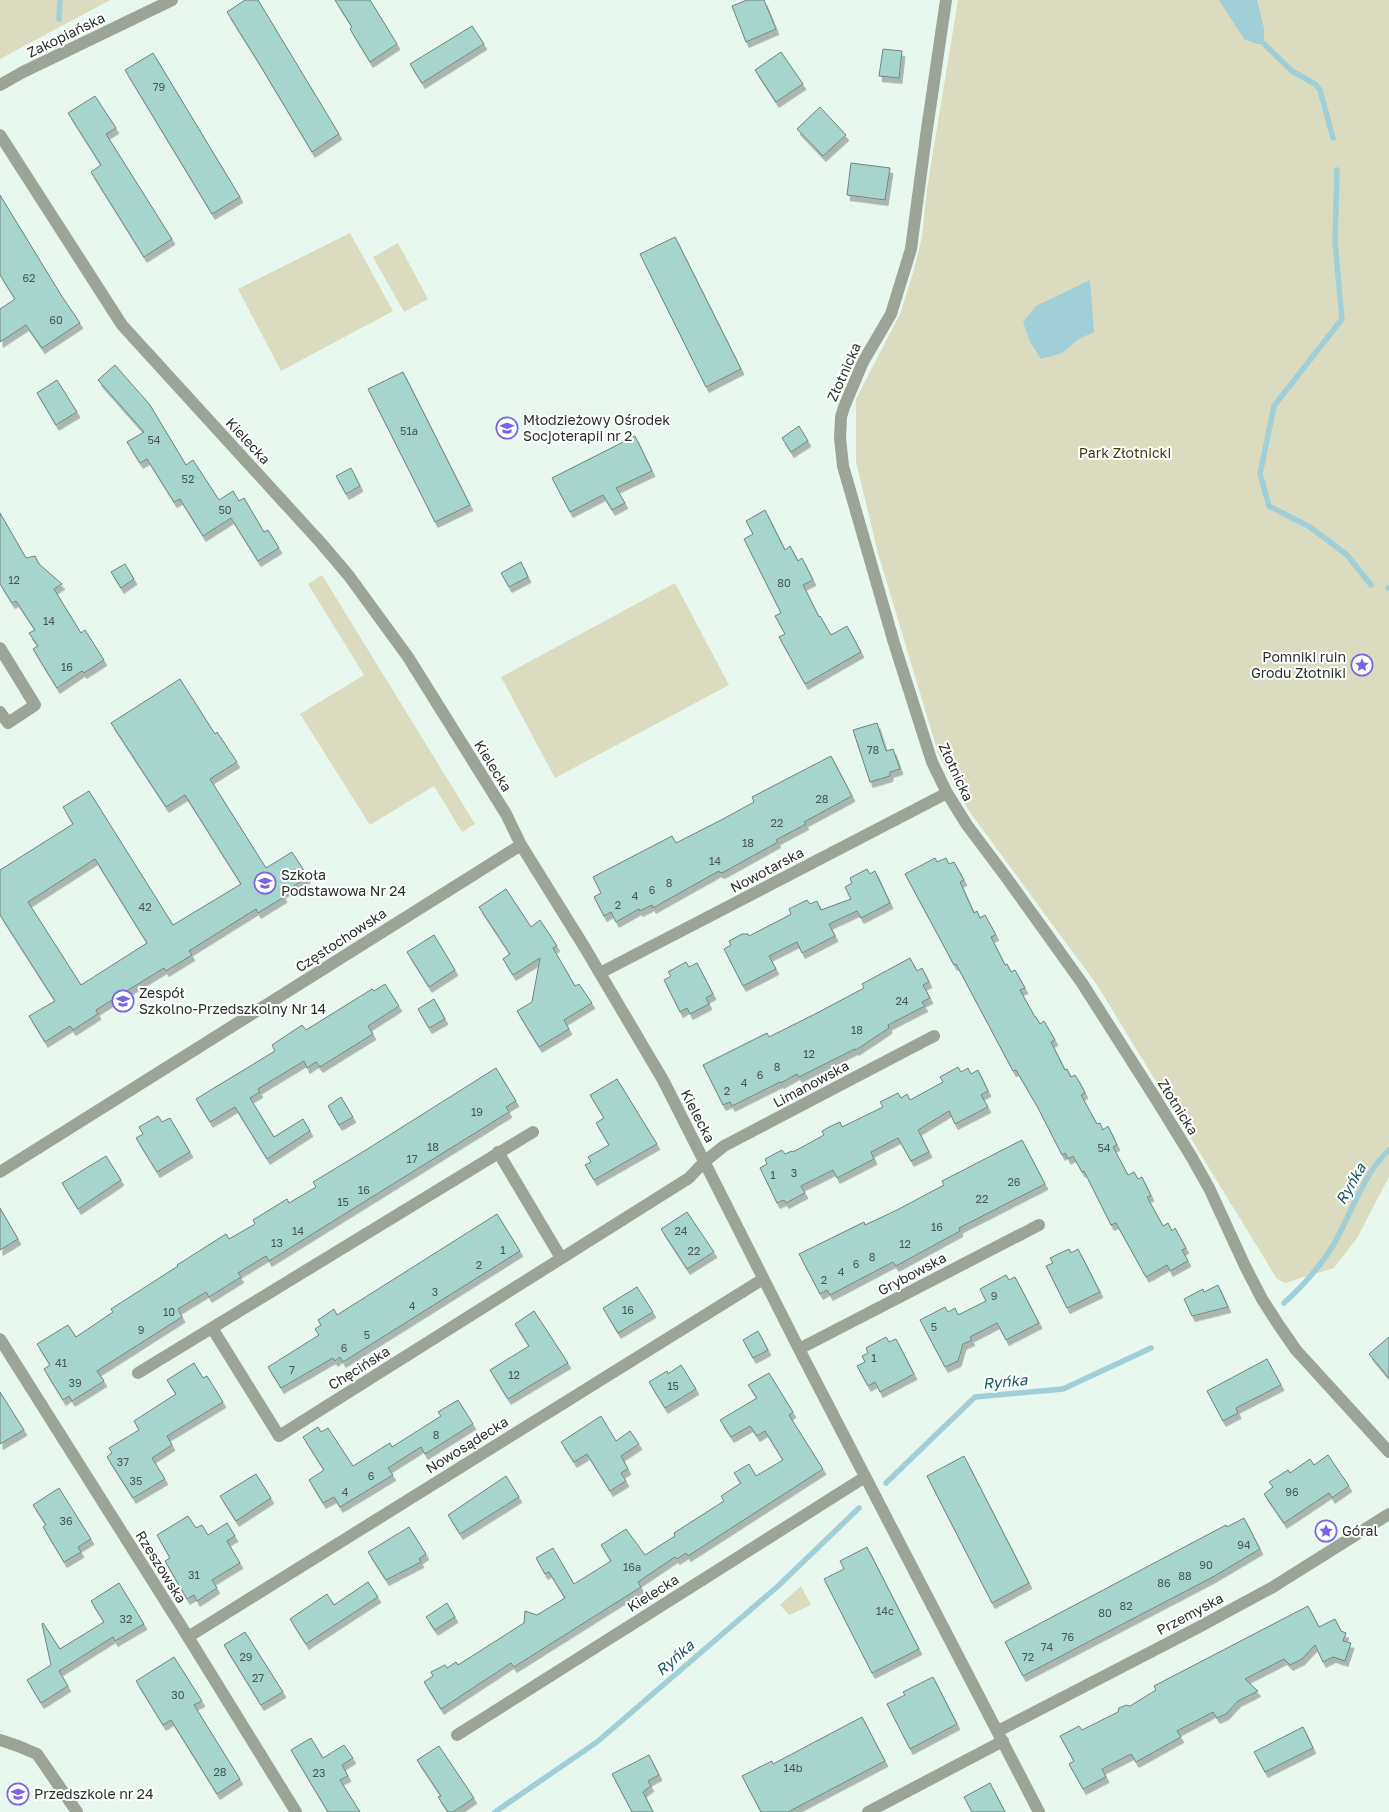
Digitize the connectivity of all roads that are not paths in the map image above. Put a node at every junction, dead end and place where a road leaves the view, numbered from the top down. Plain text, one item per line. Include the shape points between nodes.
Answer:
1 (172, 0) edge
2 (946, 0) edge
3 (0, 85) edge
4 (0, 135) edge
5 (0, 648) edge
6 (0, 712) edge
7 (946, 793) junction
8 (521, 845) junction
9 (600, 974) junction
10 (934, 1036) dead end
11 (533, 1132) dead end
12 (498, 1152) junction
13 (704, 1162) junction
14 (0, 1172) edge
15 (1038, 1225) dead end
16 (561, 1258) junction
17 (763, 1279) junction
18 (212, 1328) junction
19 (0, 1339) edge
20 (799, 1349) junction
21 (138, 1373) dead end
22 (1389, 1452) edge
23 (865, 1477) junction
24 (1389, 1514) edge
25 (188, 1637) junction
26 (457, 1735) dead end
27 (1001, 1736) junction
28 (0, 1740) edge
29 (77, 1812) edge
30 (296, 1812) edge
31 (868, 1812) edge
32 (1039, 1812) edge

1 - 3 street, Zakopiańska
2 - 7 street, Złotnicka via 911,249 891,314 863,362 846,401 840,438 843,466 894,643 932,762
4 - 8 street, Kielecka via 122,325 321,542 378,614 506,814
5 - 6 street via 35,705 8,723
7 - 9 street, Nowotarska
7 - 22 street, Złotnicka via 1082,983 1154,1096 1204,1180 1262,1299 1278,1324 1296,1350
8 - 9 street, Kielecka
8 - 14 street, Częstochowska
9 - 13 street, Kielecka via 671,1095
10 - 13 street, Limanowska via 724,1146
11 - 12 street
12 - 16 street
12 - 18 street
13 - 16 street, Chęcińska via 689,1178
13 - 17 street, Kielecka
15 - 20 street, Grybowska
16 - 18 street, Chęcińska via 280,1436
17 - 20 street, Kielecka
17 - 25 street, Nowosądecka
18 - 21 street
19 - 25 street, Rzeszowska
20 - 23 street, Kielecka
23 - 26 street, Kielecka
23 - 27 street, Kielecka
24 - 27 street, Przemyska via 1273,1587
25 - 30 street, Rzeszowska
27 - 31 street, Przemyska
27 - 32 street, Kielecka
28 - 29 street via 37,1754

